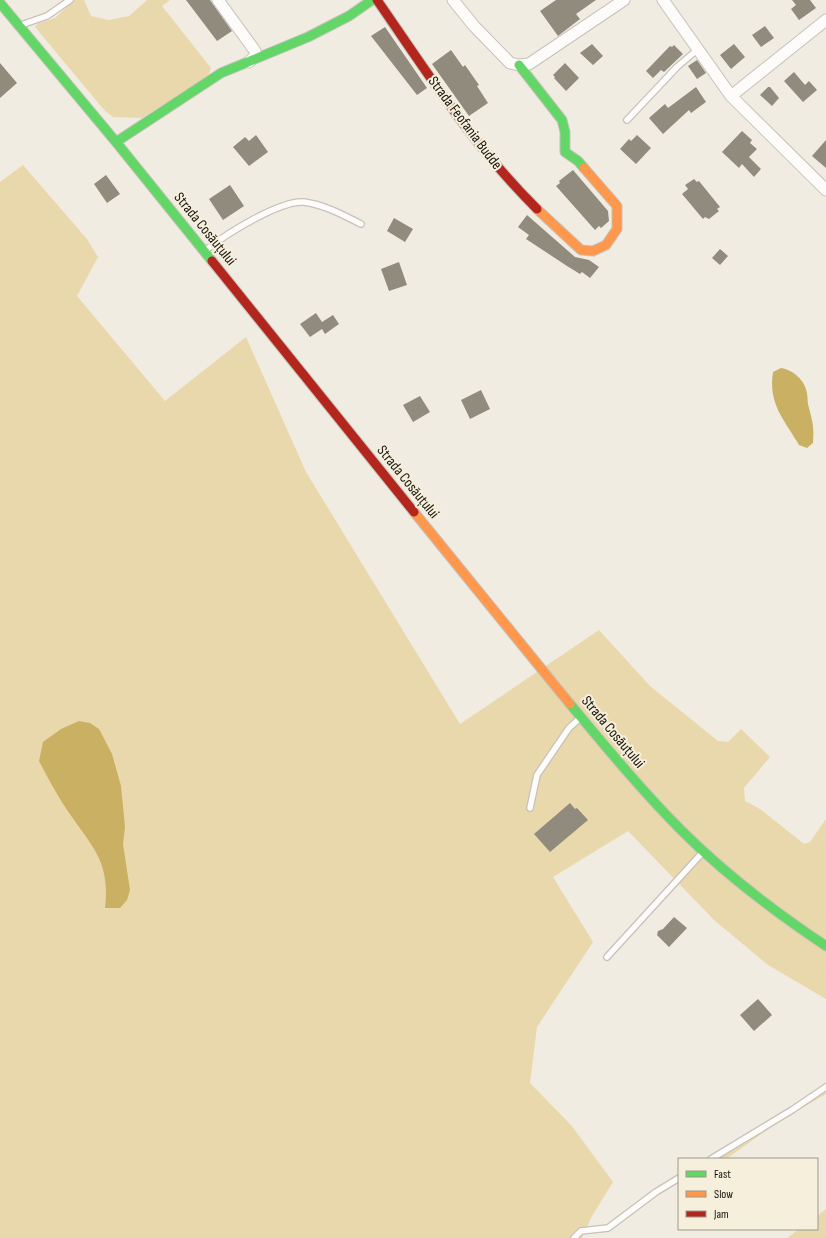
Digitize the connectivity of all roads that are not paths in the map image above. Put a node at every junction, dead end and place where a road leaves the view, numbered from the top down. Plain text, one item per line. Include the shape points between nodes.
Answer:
1 (70, 0) edge
2 (218, 0) edge
3 (372, 0) edge
4 (376, 0) edge
5 (453, 0) edge
6 (624, 0) edge
7 (663, 0) edge
8 (0, 3) edge
9 (826, 20) edge
10 (19, 26) junction
11 (698, 49) junction
12 (249, 62) junction
13 (519, 65) junction
14 (732, 96) junction
15 (627, 120) dead end
16 (116, 142) junction
17 (826, 190) edge
18 (361, 224) dead end
19 (205, 251) junction
20 (581, 716) junction
21 (530, 808) dead end
22 (704, 851) junction
23 (826, 946) edge
24 (607, 957) dead end
25 (826, 1087) edge
26 (712, 1158) edge
27 (678, 1179) edge
28 (574, 1238) edge

1 - 10 lane via 47,16
2 - 12 street via 255,51 256,55
3 - 12 main road via 335,23
4 - 13 main road, Strada Feofania Budde via 479,146 512,184 565,238 581,250 599,249 606,245 617,229 617,206 578,162 565,152 562,120
5 - 13 street via 510,63
6 - 13 street via 529,64
7 - 11 street
8 - 10 main road, Strada Cosăuțului
9 - 14 street
10 - 16 main road, Strada Cosăuțului
11 - 14 street
11 - 15 lane via 677,67
12 - 16 main road via 220,73
14 - 17 street
16 - 19 main road, Strada Cosăuțului
18 - 19 lane via 330,209 303,202 280,206 241,227
19 - 20 main road, Strada Cosăuțului
20 - 21 lane via 569,728 537,775
20 - 22 main road, Strada Cosăuțului via 653,801
22 - 23 main road, Strada Cosăuțului via 767,904
22 - 24 lane
25 - 26 lane
27 - 28 lane via 608,1228 581,1231

